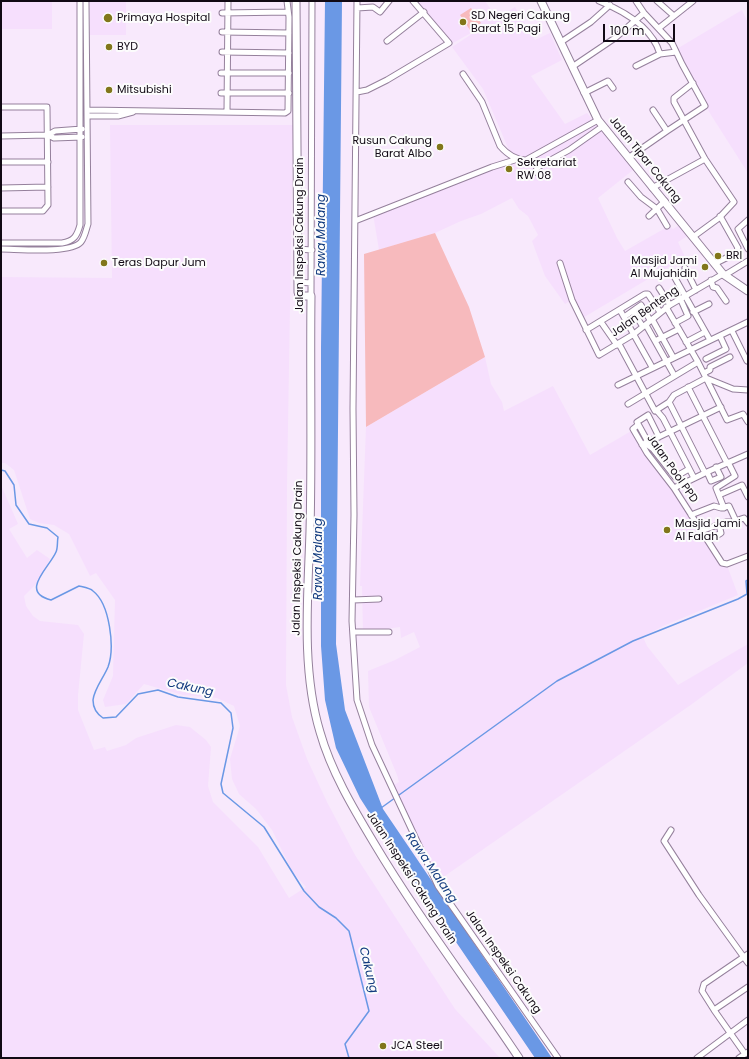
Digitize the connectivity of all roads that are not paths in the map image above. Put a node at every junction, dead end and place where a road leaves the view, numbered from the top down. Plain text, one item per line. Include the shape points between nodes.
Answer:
1 (80, 1) edge
2 (86, 1) edge
3 (228, 1) edge
4 (287, 1) edge
5 (296, 1) edge
6 (312, 1) edge
7 (357, 1) edge
8 (389, 1) edge
9 (413, 1) edge
10 (543, 1) edge
11 (599, 1) edge
12 (636, 1) edge
13 (657, 1) edge
14 (693, 1) edge
15 (610, 5) junction
16 (356, 8) junction
17 (288, 12) junction
18 (424, 12) junction
19 (225, 13) junction
20 (644, 13) junction
21 (674, 16) junction
22 (636, 20) junction
23 (659, 28) junction
24 (224, 33) junction
25 (289, 33) junction
26 (387, 41) dead end
27 (561, 42) junction
28 (225, 52) junction
29 (676, 52) junction
30 (289, 53) junction
31 (660, 54) junction
32 (636, 66) dead end
33 (572, 67) junction
34 (289, 72) junction
35 (224, 73) junction
36 (463, 74) dead end
37 (693, 83) junction
38 (613, 88) dead end
39 (357, 92) junction
40 (221, 93) dead end
41 (227, 93) junction
42 (289, 93) junction
43 (584, 93) junction
44 (1, 106) edge
45 (87, 110) junction
46 (653, 110) dead end
47 (136, 111) junction
48 (227, 111) junction
49 (87, 116) junction
50 (684, 119) junction
51 (601, 123) junction
52 (80, 129) junction
53 (87, 129) junction
54 (667, 130) junction
55 (48, 134) junction
56 (1, 136) edge
57 (80, 137) junction
58 (87, 137) junction
59 (628, 158) junction
60 (518, 159) junction
61 (705, 159) junction
62 (1, 162) edge
63 (48, 162) junction
64 (535, 172) dead end
65 (628, 182) dead end
66 (48, 187) junction
67 (1, 188) edge
68 (652, 188) junction
69 (665, 202) junction
70 (657, 209) junction
71 (1, 211) edge
72 (649, 216) dead end
73 (720, 216) junction
74 (355, 221) junction
75 (748, 221) edge
76 (667, 226) dead end
77 (693, 237) junction
78 (1, 243) edge
79 (1, 248) edge
80 (748, 249) edge
81 (298, 250) junction
82 (312, 250) junction
83 (748, 261) edge
84 (560, 263) dead end
85 (714, 264) junction
86 (724, 274) junction
87 (711, 280) junction
88 (298, 282) junction
89 (311, 283) junction
90 (659, 288) dead end
91 (696, 290) junction
92 (748, 291) edge
93 (311, 296) junction
94 (682, 297) junction
95 (726, 301) dead end
96 (709, 304) dead end
97 (668, 306) junction
98 (620, 310) junction
99 (633, 311) junction
100 (660, 312) junction
101 (694, 312) junction
102 (624, 317) junction
103 (651, 320) junction
104 (601, 322) junction
105 (748, 322) edge
106 (675, 323) junction
107 (645, 326) junction
108 (679, 329) junction
109 (586, 330) junction
110 (732, 331) junction
111 (705, 332) junction
112 (634, 334) junction
113 (720, 336) junction
114 (662, 338) junction
115 (710, 340) junction
116 (655, 341) junction
117 (686, 342) junction
118 (618, 344) junction
119 (691, 349) junction
120 (673, 357) junction
121 (730, 357) dead end
122 (706, 359) dead end
123 (666, 361) junction
124 (747, 361) edge
125 (698, 362) junction
126 (652, 367) junction
127 (674, 375) junction
128 (705, 375) junction
129 (635, 376) junction
130 (618, 384) dead end
131 (688, 387) junction
132 (748, 390) edge
133 (644, 394) junction
134 (669, 402) junction
135 (628, 404) dead end
136 (721, 407) junction
137 (657, 410) junction
138 (702, 416) junction
139 (748, 422) edge
140 (681, 427) junction
141 (670, 432) junction
142 (660, 437) junction
143 (645, 444) junction
144 (748, 454) edge
145 (661, 458) junction
146 (728, 462) junction
147 (654, 463) junction
148 (716, 468) junction
149 (688, 469) junction
150 (706, 472) junction
151 (694, 478) junction
152 (674, 488) junction
153 (719, 495) junction
154 (748, 497) edge
155 (724, 508) junction
156 (691, 515) junction
157 (736, 521) junction
158 (748, 523) edge
159 (720, 529) dead end
160 (702, 531) junction
161 (708, 541) junction
162 (748, 556) edge
163 (379, 599) dead end
164 (352, 600) junction
165 (353, 632) junction
166 (389, 632) dead end
167 (671, 830) dead end
168 (746, 956) edge
169 (748, 963) edge
170 (748, 987) edge
171 (714, 1010) junction
172 (748, 1020) edge
173 (730, 1034) junction
174 (746, 1053) edge
175 (519, 1058) edge
176 (558, 1058) edge
177 (697, 1058) edge
178 (739, 1058) edge

1 - 52 street
2 - 45 street
3 - 19 street
4 - 17 street
5 - 81 street
6 - 82 street, Jalan Inspeksi Cakung Drain
7 - 16 street
8 - 16 street via 380,12 373,7
9 - 18 street
10 - 27 street, Jalan Tipar Cakung
11 - 15 street
12 - 20 street
13 - 21 street
14 - 21 street
15 - 22 street
15 - 27 street via 591,22
16 - 39 street
17 - 19 street
17 - 25 street
18 - 26 street
18 - 39 street via 449,43 387,80
19 - 24 street
20 - 22 street
20 - 23 street
21 - 23 street
22 - 31 street via 655,42
22 - 33 street via 615,38
23 - 29 street
24 - 25 street
24 - 28 street
25 - 30 street
27 - 33 street, Jalan Tipar Cakung
28 - 30 street
28 - 35 street
29 - 31 street
29 - 37 street
30 - 34 street
31 - 32 street
33 - 43 street, Jalan Tipar Cakung
34 - 35 street
34 - 42 street
35 - 41 street
36 - 60 street via 482,102 500,146
37 - 50 street via 674,98
37 - 50 street via 705,106
38 - 43 street via 608,81
39 - 74 street
40 - 41 street
41 - 42 street
41 - 48 street
42 - 48 street via 289,108 285,112
43 - 51 street, Jalan Tipar Cakung
44 - 55 street via 47,107
45 - 47 street
45 - 49 street
46 - 54 street
47 - 48 street
47 - 49 street via 118,116
49 - 53 street
50 - 54 street
50 - 61 street
51 - 59 street, Jalan Tipar Cakung
51 - 60 street via 526,160
51 - 64 street via 569,150 538,167
52 - 53 street
52 - 55 street
52 - 57 street
53 - 58 street
54 - 59 street
55 - 56 street
55 - 57 street via 54,138
55 - 63 street
57 - 58 street
57 - 78 street via 80,225 74,238 70,242 62,243
58 - 79 street via 88,224 80,243 64,249
59 - 68 street, Jalan Tipar Cakung
60 - 74 street via 487,168
61 - 68 street
61 - 73 street via 734,202
62 - 63 street
63 - 66 street
65 - 70 street
66 - 67 street
66 - 71 street via 48,205 43,211
68 - 69 street, Jalan Tipar Cakung
69 - 70 street
69 - 77 street, Jalan Tipar Cakung
70 - 72 street
70 - 76 street
73 - 77 street
73 - 85 street via 738,248 736,252
74 - 164 street
75 - 80 street via 738,229
77 - 85 street, Jalan Tipar Cakung
81 - 82 street
81 - 88 street
82 - 89 street, Jalan Inspeksi Cakung Drain
83 - 86 street, Jalan Benteng
84 - 109 street via 572,300
85 - 86 street, Jalan Tipar Cakung
86 - 87 street, Jalan Benteng
86 - 92 street, Jalan Tipar Cakung
87 - 91 street, Jalan Benteng
87 - 95 street via 713,287 717,288
88 - 89 street
88 - 93 street via 298,296
89 - 93 street, Jalan Inspeksi Cakung Drain
90 - 97 street
91 - 94 street, Jalan Benteng
91 - 94 street via 685,270 675,277
93 - 175 street, Jalan Inspeksi Cakung Drain via 307,626 313,703 320,732 342,785 384,860
94 - 97 street, Jalan Benteng
94 - 101 street
94 - 106 street via 688,316
96 - 101 street
97 - 100 street, Jalan Benteng
97 - 106 street
98 - 100 street via 646,293
98 - 102 street
98 - 104 street
99 - 102 street
99 - 103 street via 641,305
99 - 107 street
100 - 103 street, Jalan Benteng
101 - 111 street
102 - 112 street
103 - 107 street, Jalan Benteng
103 - 114 street
104 - 109 street
104 - 118 street
105 - 110 street
106 - 108 street
107 - 112 street, Jalan Benteng
107 - 116 street
108 - 114 street
108 - 117 street
109 - 118 street, Jalan Benteng via 599,355
110 - 113 street
110 - 124 street
111 - 115 street
111 - 117 street
112 - 118 street, Jalan Benteng
112 - 126 street
113 - 115 street
113 - 122 street via 726,349
114 - 116 street
114 - 120 street
115 - 119 street
116 - 123 street
117 - 119 street
118 - 129 street
119 - 120 street
119 - 125 street
120 - 123 street
121 - 128 street via 710,367
123 - 126 street
123 - 127 street
125 - 127 street
125 - 128 street
126 - 129 street
127 - 133 street
128 - 131 street
128 - 132 street via 733,389
128 - 136 street
129 - 130 street
129 - 133 street
131 - 134 street via 674,395
131 - 138 street
133 - 135 street
133 - 137 street via 655,411
134 - 137 street
134 - 140 street
136 - 138 street
136 - 139 street via 728,420 743,414
137 - 141 street
138 - 140 street
138 - 146 street
140 - 141 street
140 - 150 street
141 - 142 street
141 - 149 street
142 - 143 street
142 - 143 street, Jalan Pool PPD via 648,415 638,421 633,430
143 - 145 street
143 - 147 street, Jalan Pool PPD
144 - 146 street
145 - 147 street
145 - 149 street via 675,477
146 - 148 street
146 - 153 street via 735,476 716,486
147 - 152 street, Jalan Pool PPD
148 - 150 street
148 - 150 street via 721,477 716,481 712,482
149 - 151 street
150 - 151 street
151 - 152 street
152 - 156 street, Jalan Pool PPD
153 - 154 street via 738,490 743,485
153 - 155 street
155 - 156 street via 714,506
155 - 157 street via 730,507
156 - 160 street, Jalan Pool PPD
157 - 158 street via 744,518
157 - 160 street
159 - 161 street via 721,533
160 - 161 street, Jalan Pool PPD
161 - 162 street, Jalan Pool PPD via 724,564
163 - 164 street
164 - 165 street
165 - 166 street
165 - 176 street, Jalan Inspeksi Cakung via 354,678 358,708 372,745 438,886
167 - 168 street via 664,841 699,895
168 - 169 street
168 - 171 street via 704,984 702,991
170 - 171 street
171 - 173 street
172 - 173 street
173 - 174 street
173 - 177 street
174 - 178 street

